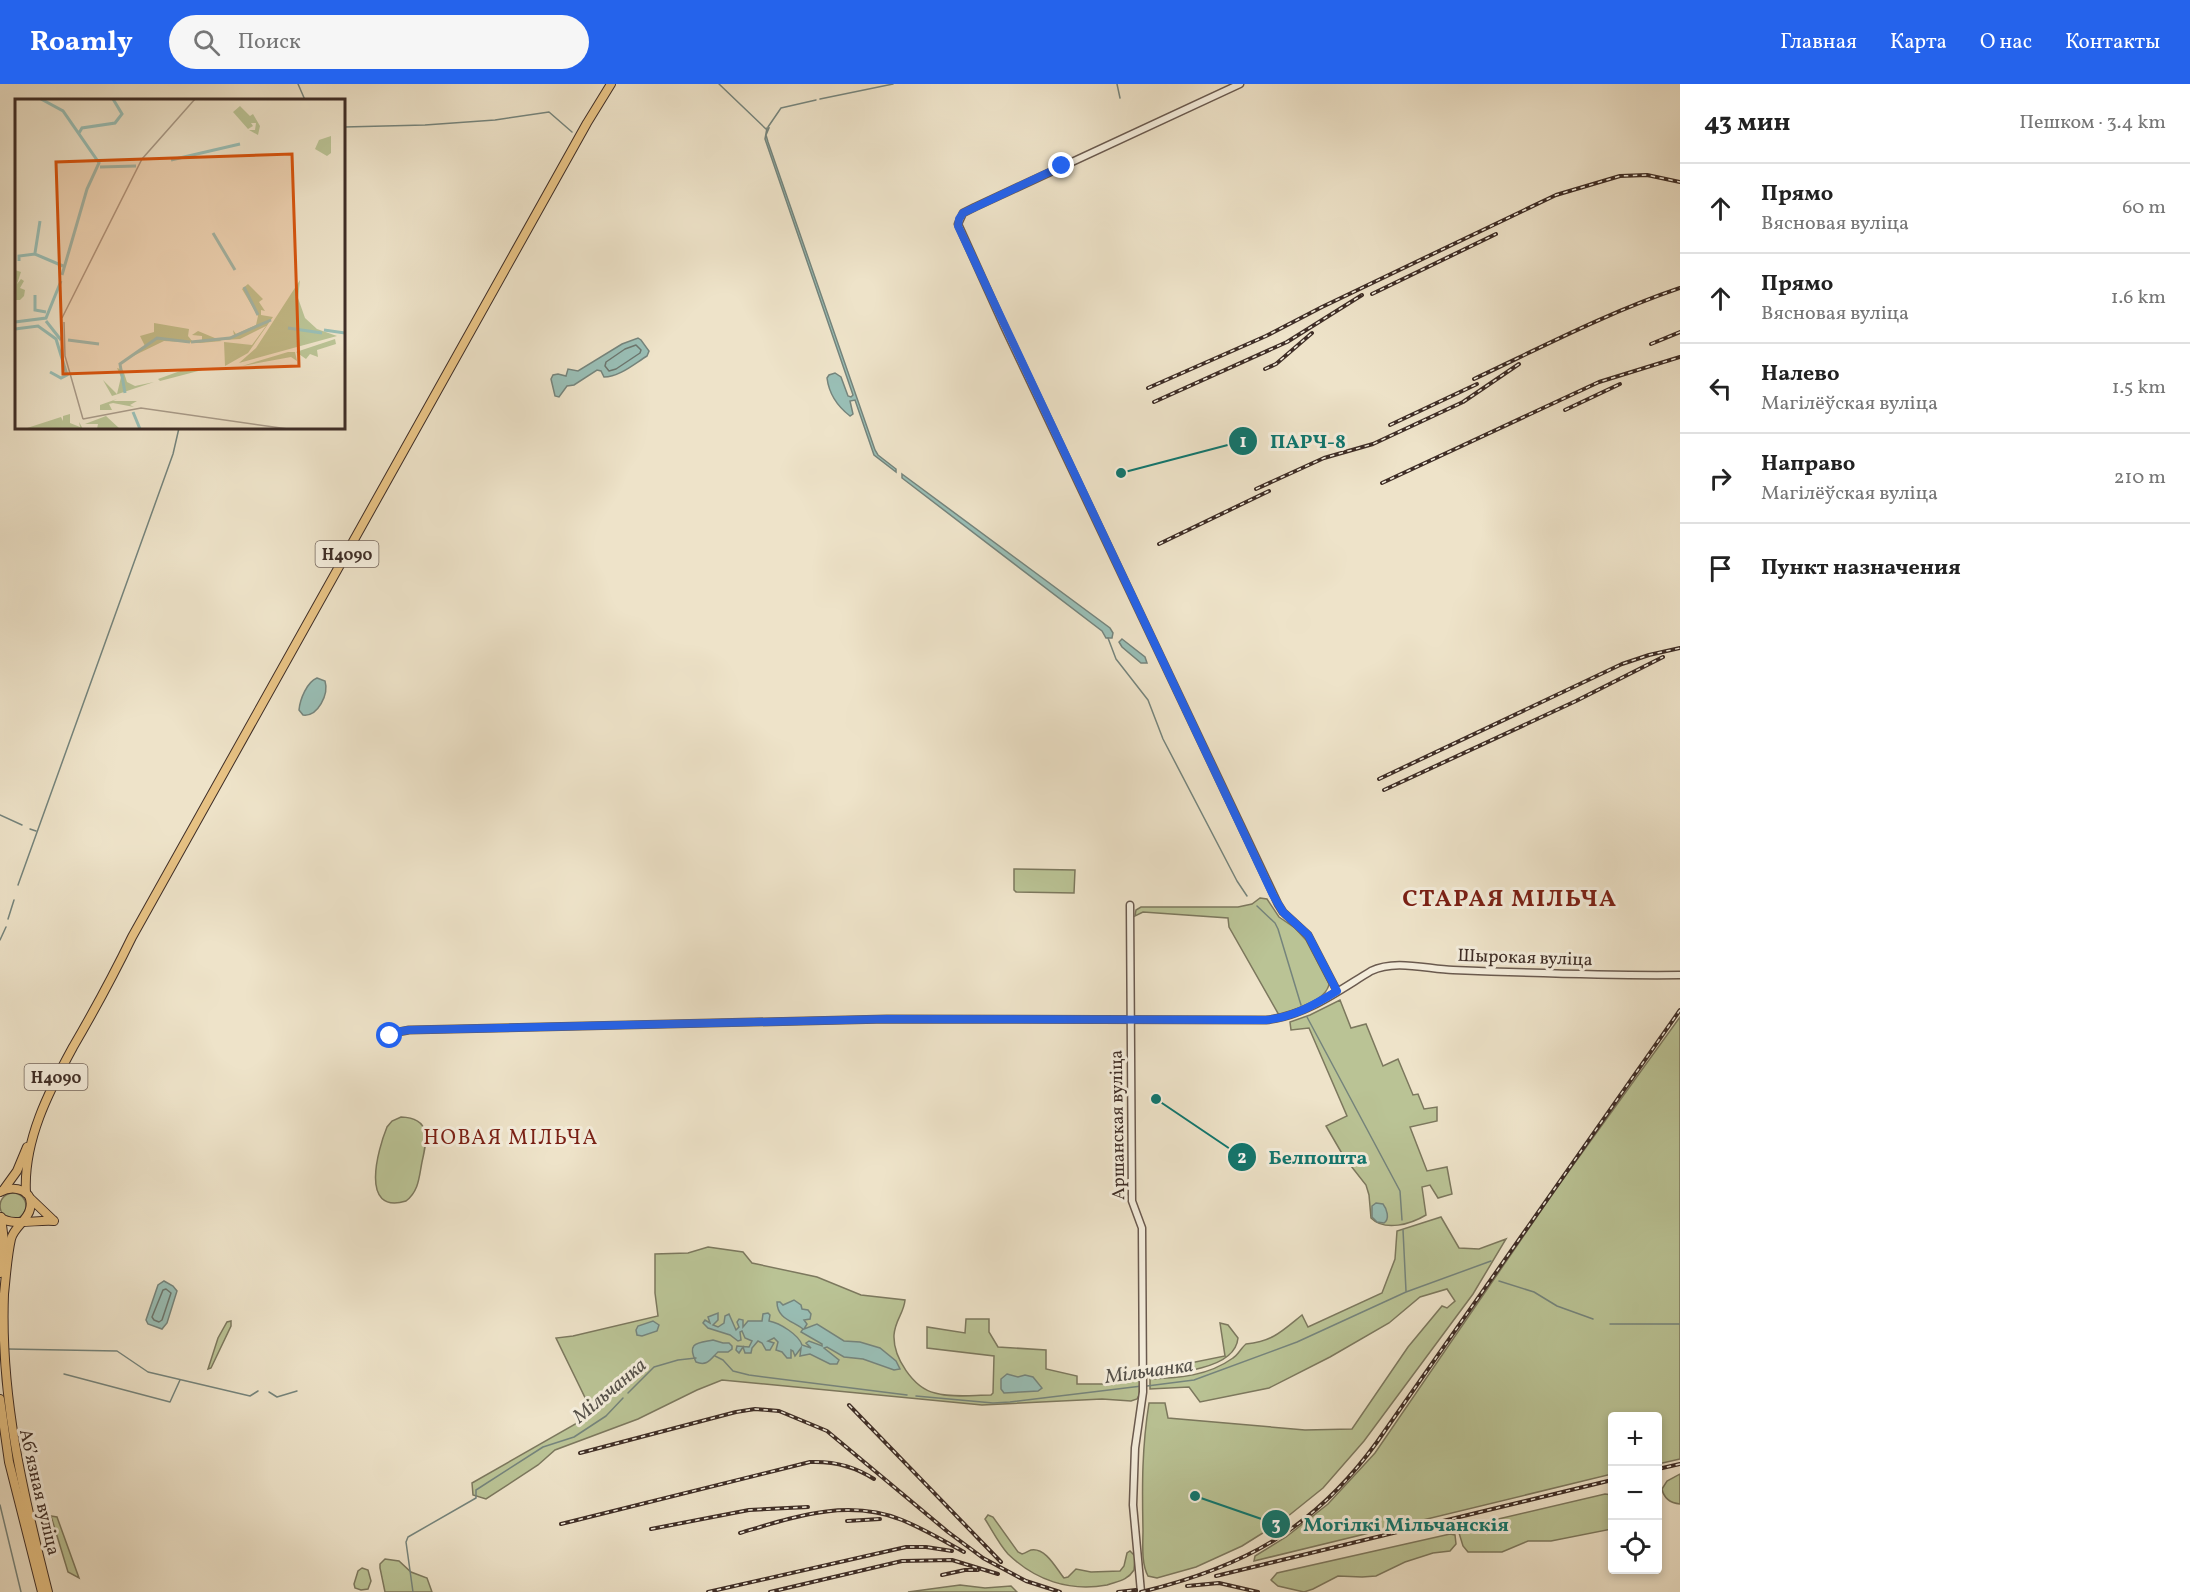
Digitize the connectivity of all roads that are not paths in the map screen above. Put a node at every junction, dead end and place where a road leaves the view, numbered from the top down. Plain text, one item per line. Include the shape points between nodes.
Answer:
1 (611, 84) edge
2 (1240, 84) edge
3 (1130, 904) dead end
4 (1680, 975) edge
5 (1337, 991) junction
6 (1130, 1019) junction
7 (388, 1041) dead end
8 (35, 1133) junction
9 (1, 1192) edge
10 (28, 1196) junction
11 (0, 1217) edge
12 (21, 1221) junction
13 (0, 1273) edge
14 (0, 1399) edge
15 (42, 1592) edge
16 (48, 1592) edge
17 (1141, 1592) edge

1 - 8 main road, Н4090 via 60,1069
2 - 5 street via 975,207 963,213 958,224 1273,895 1283,912 1308,935
3 - 6 street, Аршанская вуліца
4 - 5 street, Шырокая вуліца via 1392,966 1379,967
5 - 6 street via 1282,1018
6 - 7 street via 887,1019 409,1030 393,1033
6 - 17 street, Аршанская вуліца via 1132,1201 1142,1228 1143,1392 1133,1495
8 - 9 main road, Н4090 via 17,1171
8 - 10 main road, Н4090 via 25,1173
9 - 10 main road, Н4090 via 19,1188
10 - 12 main road, Н4090 via 31,1207
10 - 12 main road via 54,1221
11 - 12 main road via 10,1222
11 - 13 main road via 4,1241
12 - 16 main road, Абʼязная вуліца / Н4090 via 11,1239 6,1277 4,1386 15,1461
14 - 15 main road, Абʼязная вуліца via 9,1462

